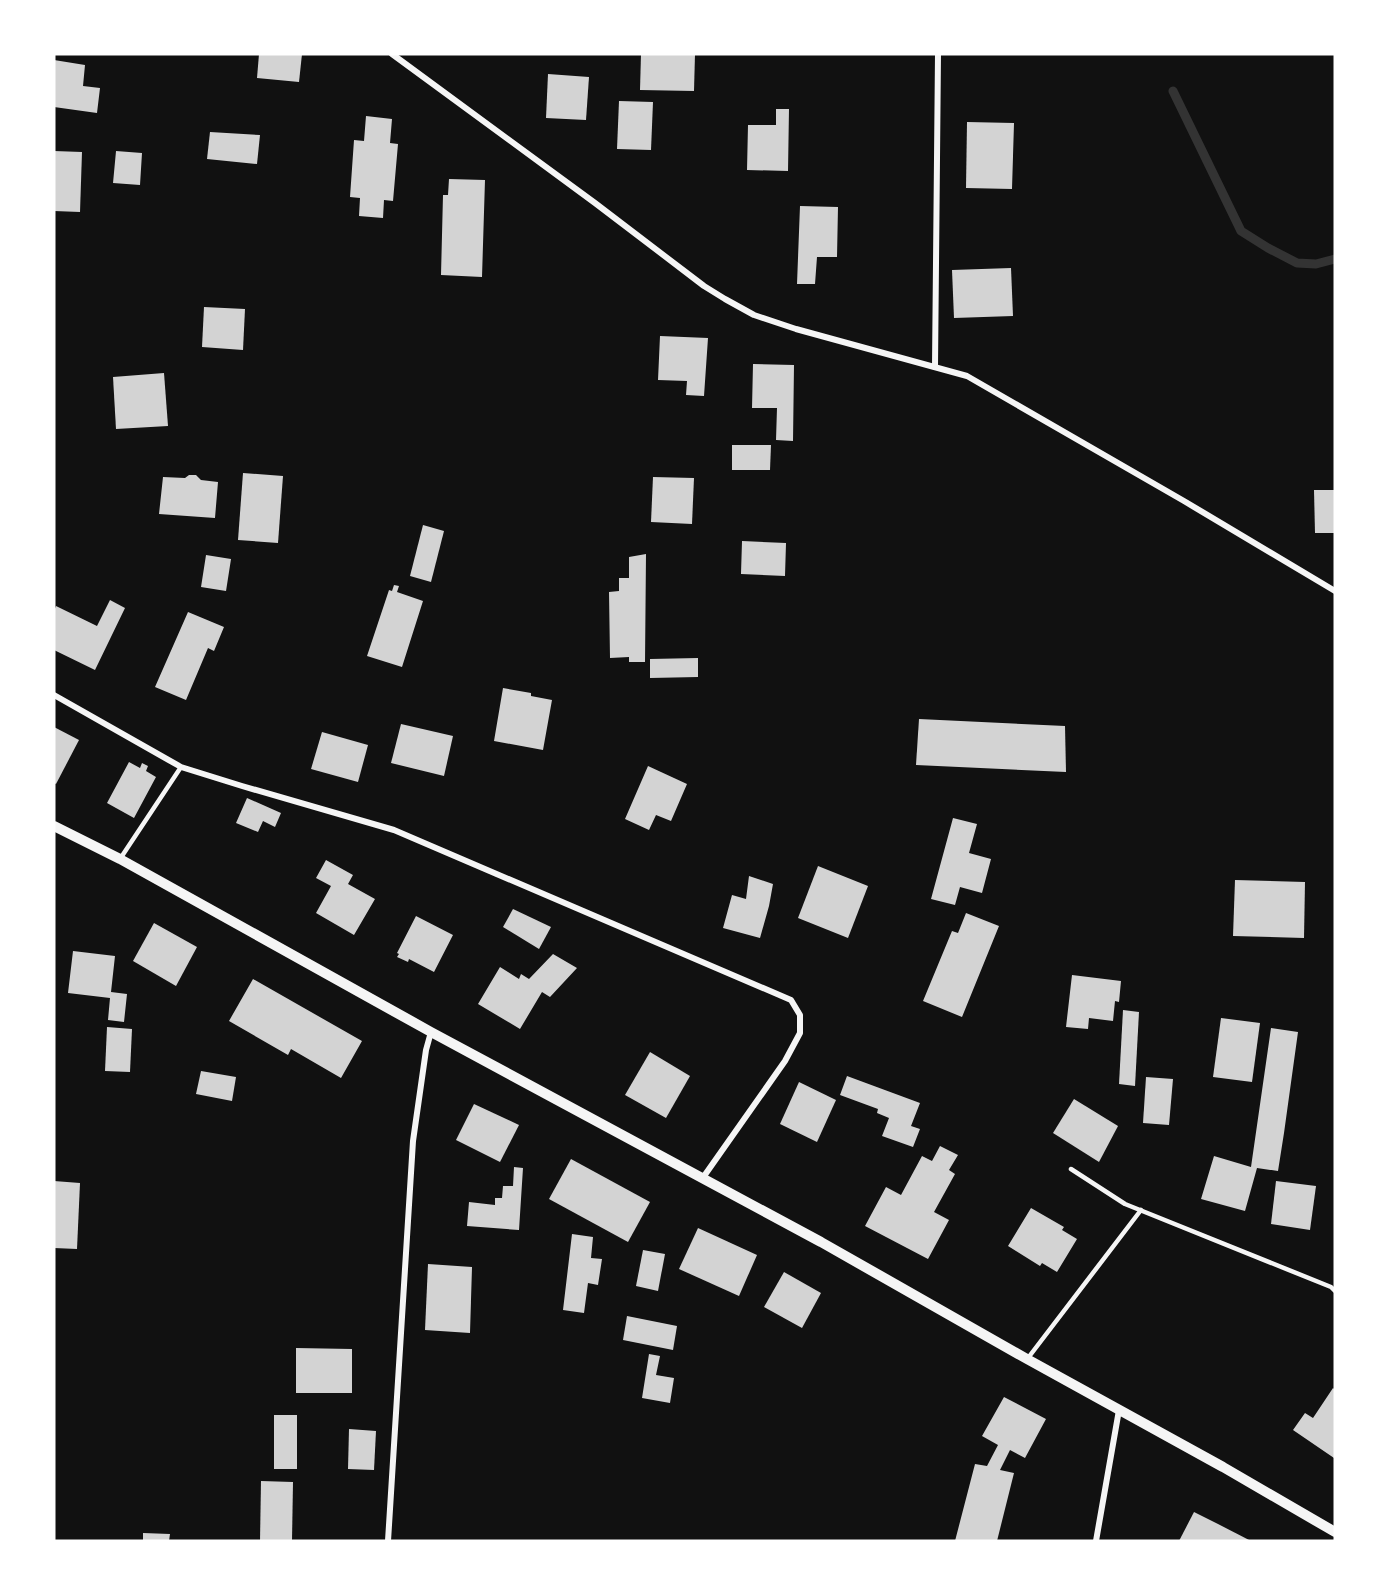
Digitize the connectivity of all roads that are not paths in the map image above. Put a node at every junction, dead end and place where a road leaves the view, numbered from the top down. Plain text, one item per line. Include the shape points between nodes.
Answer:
1 (392, 54) edge
2 (938, 54) edge
3 (935, 367) junction
4 (1335, 591) edge
5 (54, 695) edge
6 (181, 767) junction
7 (54, 826) edge
8 (120, 859) junction
9 (431, 1032) junction
10 (1071, 1169) dead end
11 (702, 1179) junction
12 (1141, 1210) junction
13 (1335, 1291) edge
14 (1027, 1359) junction
15 (1119, 1410) junction
16 (1334, 1530) edge
17 (388, 1541) edge
18 (1096, 1541) edge

1 - 3 street via 725,299 786,326
2 - 3 street
3 - 4 street via 967,376
5 - 6 street
6 - 8 lane
6 - 11 street via 394,830 791,1000 800,1015 800,1033 785,1061
7 - 8 street
8 - 9 street
9 - 11 street
9 - 17 street via 413,1140
10 - 12 lane
11 - 14 street
12 - 13 lane
12 - 14 lane
14 - 15 street
15 - 16 street
15 - 18 street

